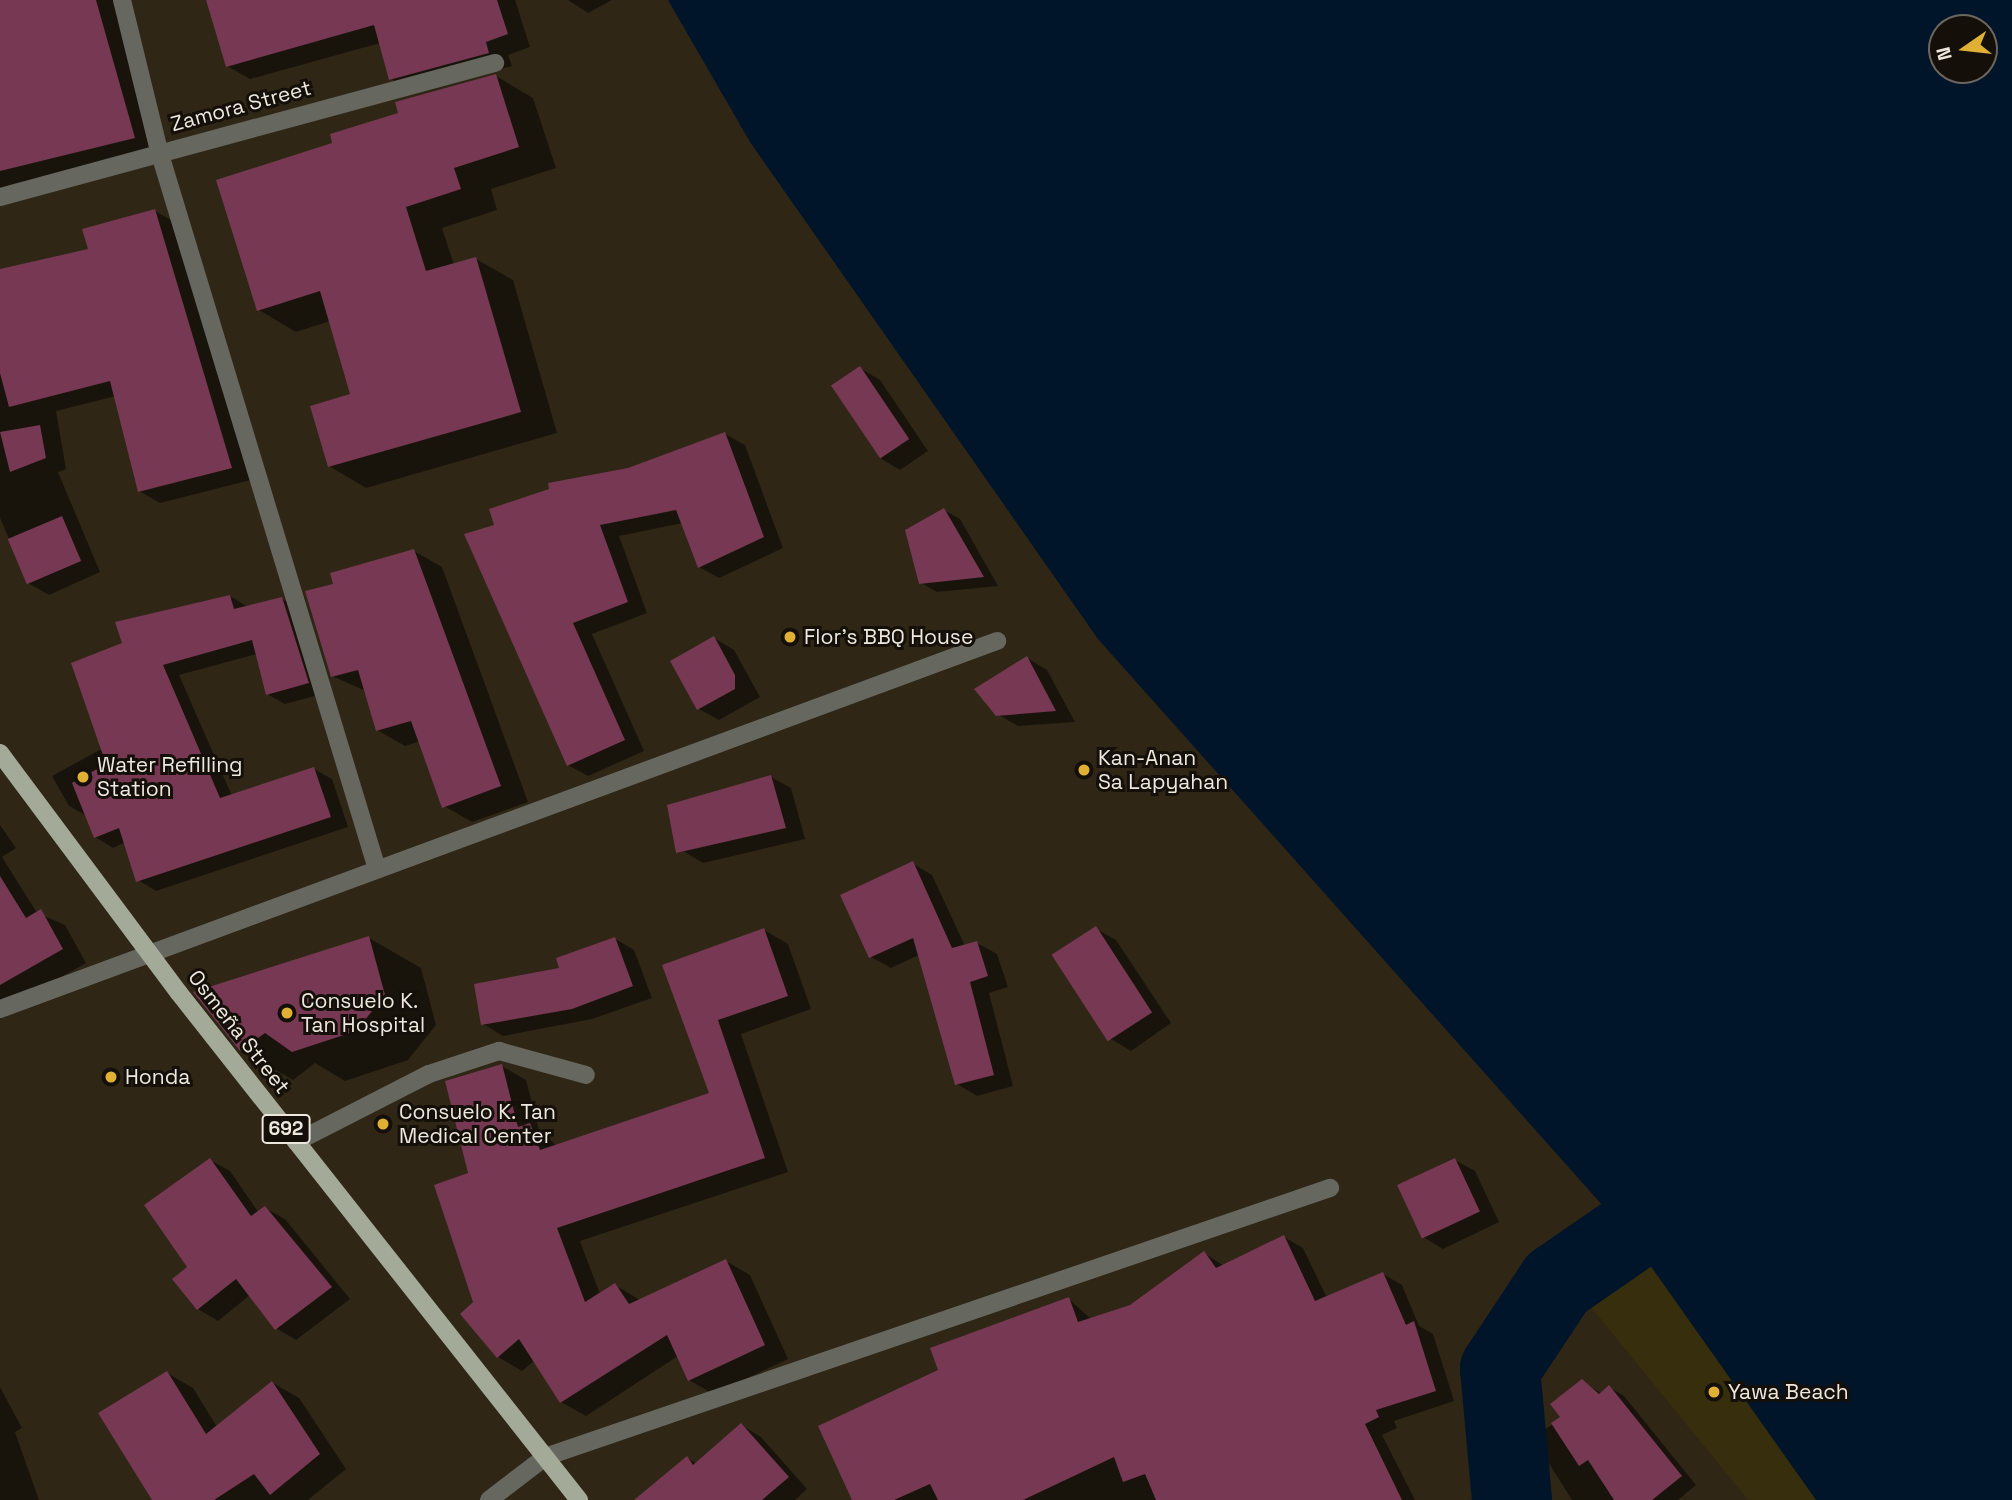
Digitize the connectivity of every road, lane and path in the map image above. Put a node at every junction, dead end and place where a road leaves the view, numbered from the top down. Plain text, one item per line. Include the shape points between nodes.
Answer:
1 (122, 0) edge
2 (495, 63) dead end
3 (159, 151) junction
4 (0, 197) edge
5 (997, 640) dead end
6 (0, 753) edge
7 (377, 869) junction
8 (149, 952) junction
9 (0, 1009) edge
10 (586, 1075) dead end
11 (296, 1142) junction
12 (1330, 1188) dead end
13 (545, 1457) junction
14 (489, 1500) edge
15 (579, 1500) edge

1 - 3 street
2 - 3 street, Zamora Street
3 - 4 street, Zamora Street
3 - 7 street
5 - 7 street
6 - 8 main road, Osmeña Street / 692
7 - 8 street
8 - 9 street
8 - 11 main road, Osmeña Street / 692
10 - 11 street via 499,1051 429,1074
11 - 13 main road, Osmeña Street / 692
12 - 13 street
13 - 14 street
13 - 15 main road, Osmeña Street / 692

